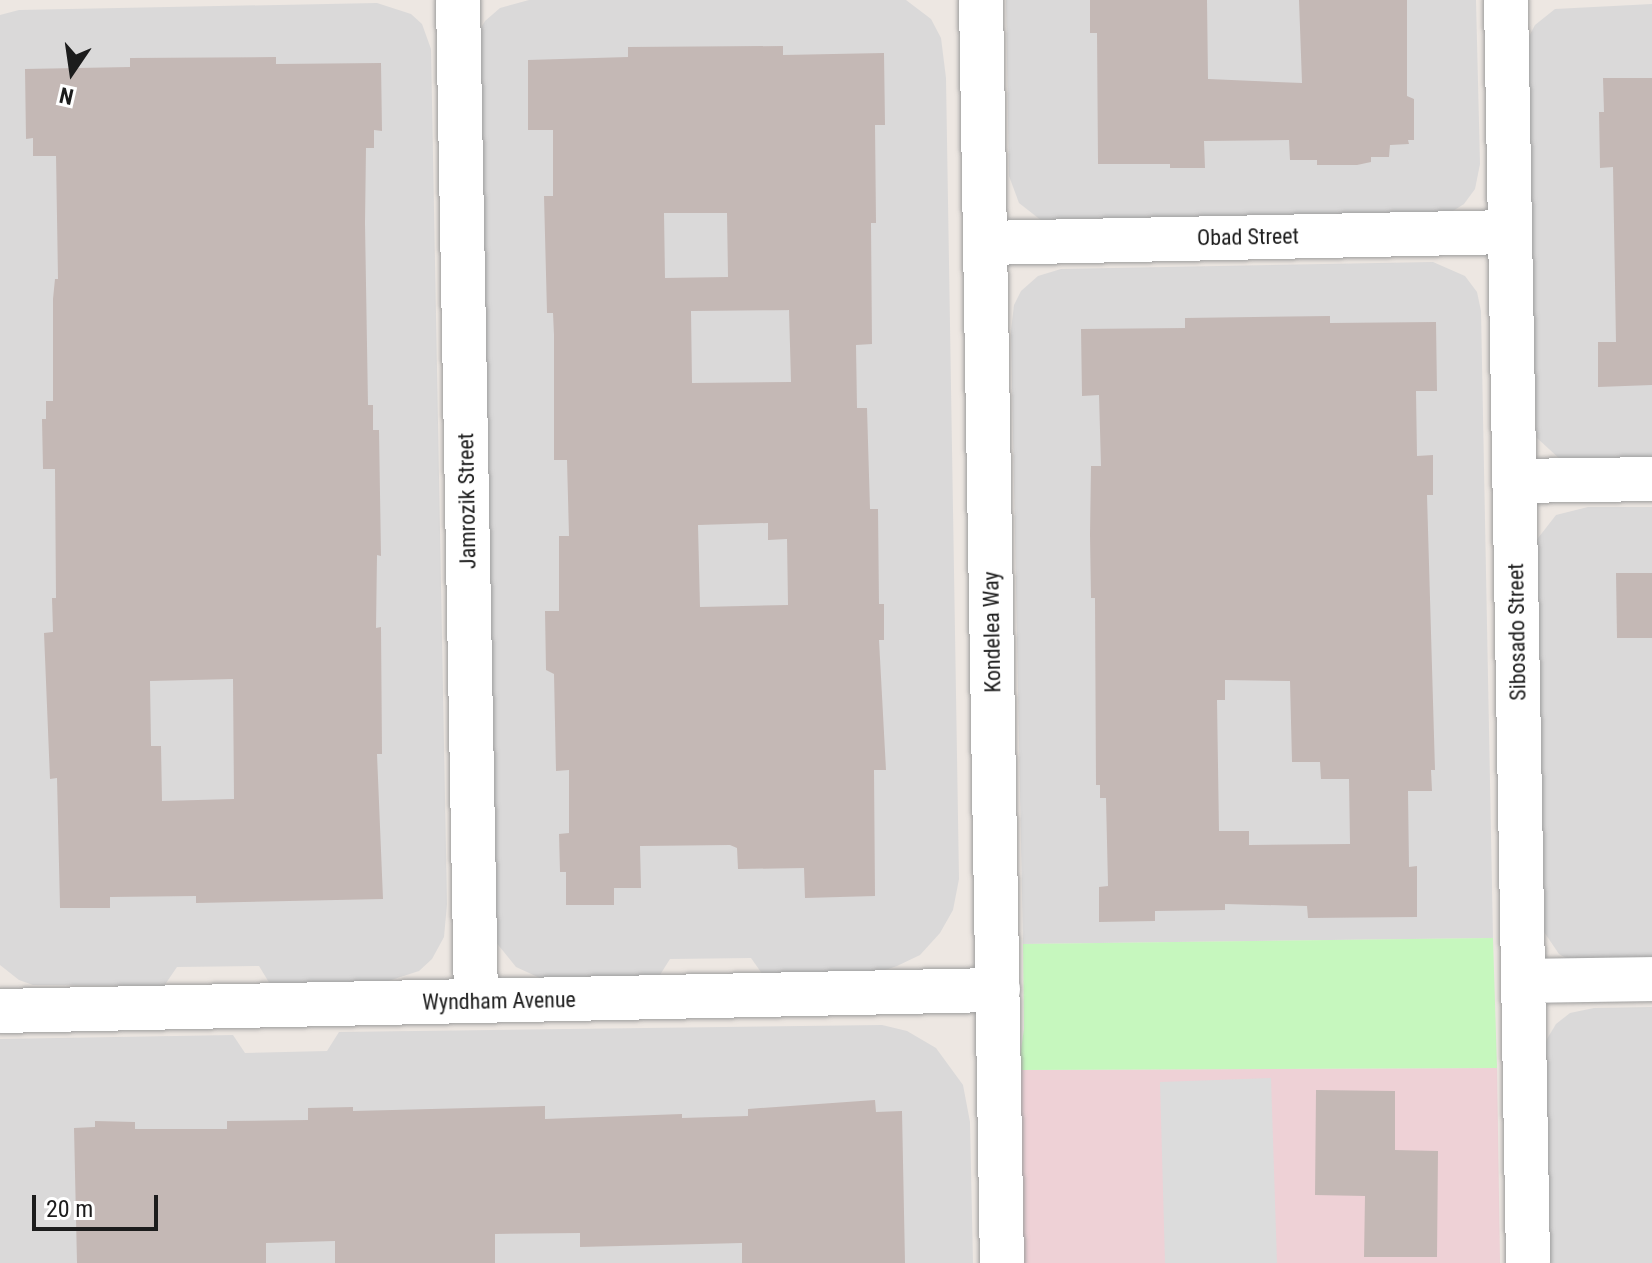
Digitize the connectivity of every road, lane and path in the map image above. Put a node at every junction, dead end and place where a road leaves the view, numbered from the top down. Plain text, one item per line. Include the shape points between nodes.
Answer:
1 (458, 0) edge
2 (981, 0) edge
3 (1506, 0) edge
4 (1510, 232) junction
5 (985, 243) junction
6 (1652, 479) edge
7 (1514, 481) junction
8 (1652, 979) edge
9 (1524, 981) junction
10 (998, 990) junction
11 (476, 1001) junction
12 (0, 1011) edge
13 (1002, 1263) edge
14 (1528, 1263) edge

1 - 11 street, Jamrozik Street
2 - 5 street, Kondelea Way
3 - 4 street, Sibosado Street
4 - 5 street, Obad Street
4 - 7 street, Sibosado Street
5 - 10 street, Kondelea Way
6 - 7 street
7 - 9 street, Sibosado Street
8 - 9 street
9 - 14 street, Sibosado Street
10 - 11 street, Wyndham Avenue
10 - 13 street, Kondelea Way
11 - 12 street, Wyndham Avenue

